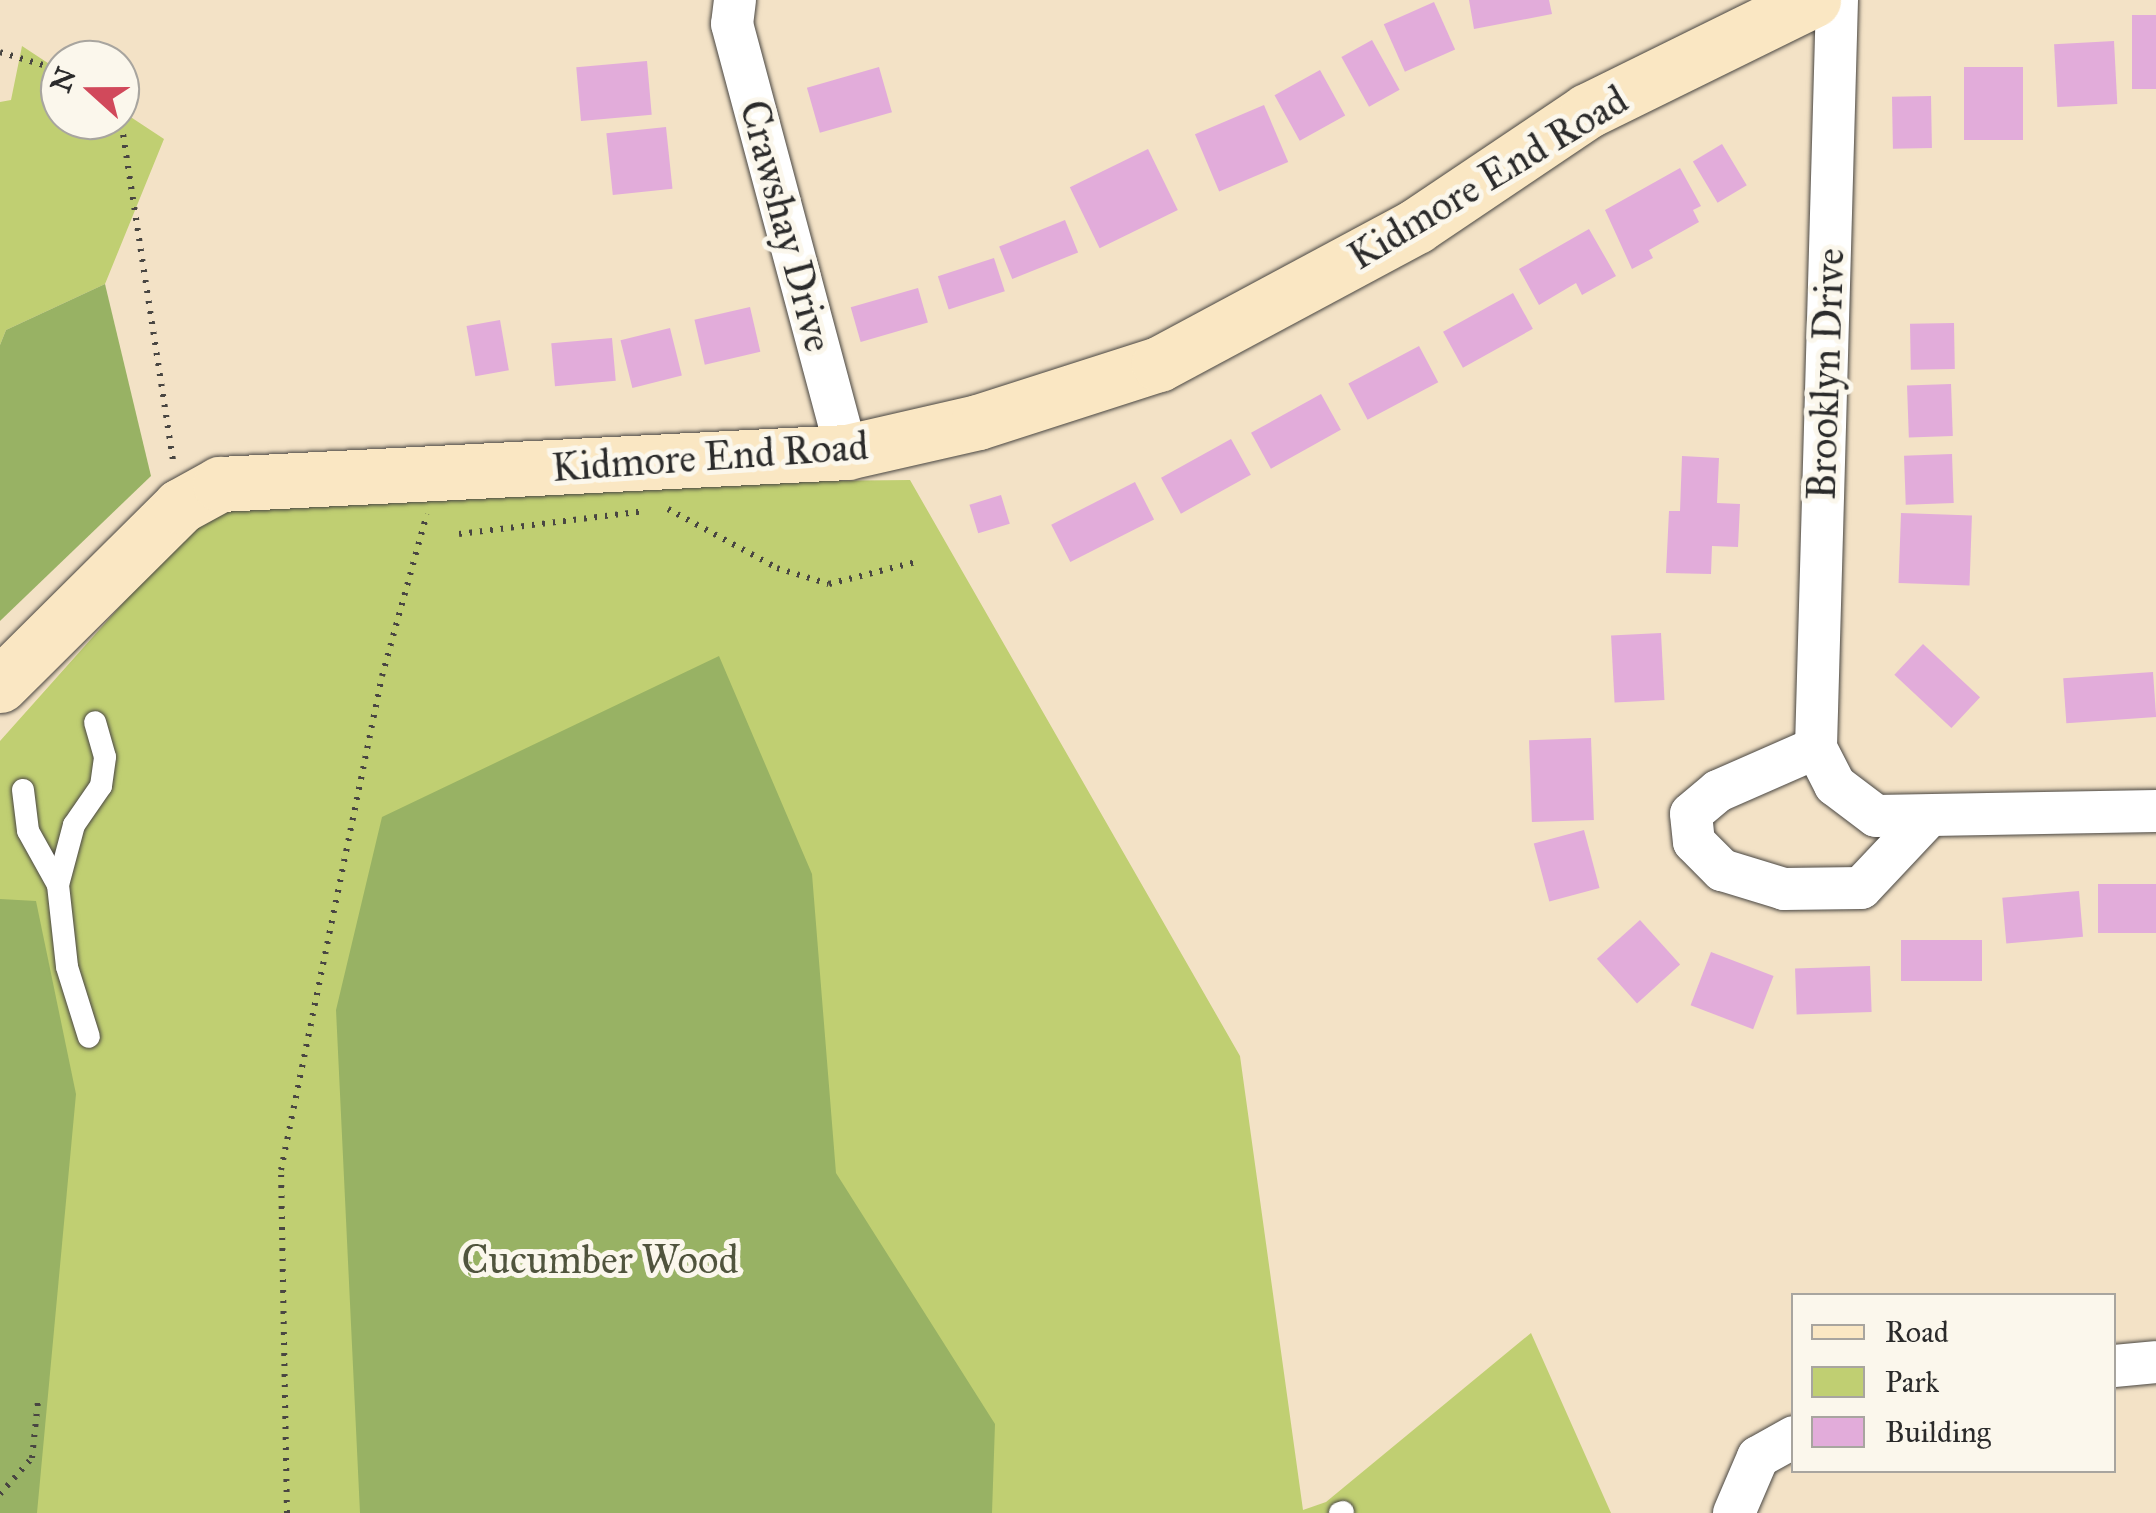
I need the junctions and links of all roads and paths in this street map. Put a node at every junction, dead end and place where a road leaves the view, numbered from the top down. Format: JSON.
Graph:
{"nodes":[{"id":1,"x":734,"y":0,"type":"edge"},
{"id":2,"x":1813,"y":0,"type":"edge"},
{"id":3,"x":1837,"y":0,"type":"edge"},
{"id":4,"x":0,"y":52,"type":"edge"},
{"id":5,"x":40,"y":64,"type":"edge"},
{"id":6,"x":124,"y":140,"type":"edge"},
{"id":7,"x":847,"y":452,"type":"junction"},
{"id":8,"x":438,"y":474,"type":"junction"},
{"id":9,"x":180,"y":506,"type":"junction"},
{"id":10,"x":458,"y":534,"type":"dead end"},
{"id":11,"x":920,"y":561,"type":"dead end"},
{"id":12,"x":0,"y":686,"type":"edge"},
{"id":13,"x":95,"y":722,"type":"dead end"},
{"id":14,"x":1816,"y":748,"type":"junction"},
{"id":15,"x":23,"y":790,"type":"dead end"},
{"id":16,"x":2156,"y":812,"type":"edge"},
{"id":17,"x":1926,"y":819,"type":"junction"},
{"id":18,"x":58,"y":885,"type":"junction"},
{"id":19,"x":89,"y":1037,"type":"dead end"},
{"id":20,"x":2156,"y":1362,"type":"edge"},
{"id":21,"x":2116,"y":1366,"type":"edge"},
{"id":22,"x":38,"y":1401,"type":"dead end"},
{"id":23,"x":1791,"y":1439,"type":"edge"},
{"id":24,"x":0,"y":1494,"type":"edge"},
{"id":25,"x":287,"y":1513,"type":"edge"},
{"id":26,"x":1734,"y":1513,"type":"edge"}],
"edges":[{"from":1,"to":7,"type":"street","name":"Crawshay Drive"},
{"from":2,"to":7,"type":"street","name":"Kidmore End Road"},
{"from":3,"to":14,"type":"street","name":"Brooklyn Drive"},
{"from":4,"to":5,"type":"path"},
{"from":6,"to":9,"type":"path"},
{"from":7,"to":8,"type":"street","name":"Kidmore End Road"},
{"from":8,"to":9,"type":"street","name":"Kidmore End Road"},
{"from":8,"to":25,"type":"path"},
{"from":9,"to":12,"type":"street","name":"Kidmore End Road"},
{"from":10,"to":11,"type":"path"},
{"from":13,"to":18,"type":"lane"},
{"from":14,"to":17,"type":"street"},
{"from":14,"to":17,"type":"street"},
{"from":15,"to":18,"type":"lane"},
{"from":16,"to":17,"type":"street"},
{"from":18,"to":19,"type":"lane"},
{"from":20,"to":21,"type":"street"},
{"from":22,"to":24,"type":"path"},
{"from":23,"to":26,"type":"street"}]}
